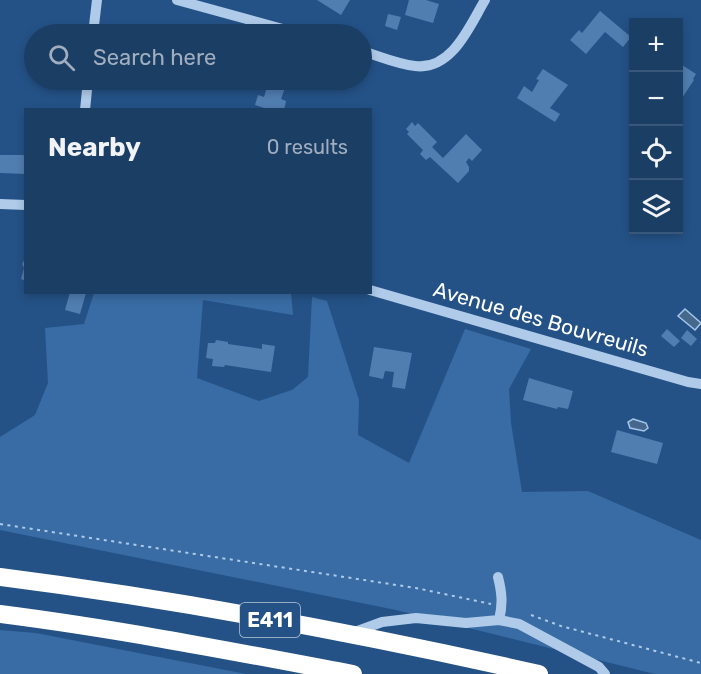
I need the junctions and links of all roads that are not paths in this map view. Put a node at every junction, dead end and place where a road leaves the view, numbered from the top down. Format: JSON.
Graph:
{"nodes":[{"id":1,"x":97,"y":0,"type":"edge"},
{"id":2,"x":177,"y":0,"type":"edge"},
{"id":3,"x":485,"y":0,"type":"edge"},
{"id":4,"x":94,"y":24,"type":"edge"},
{"id":5,"x":265,"y":24,"type":"edge"},
{"id":6,"x":372,"y":54,"type":"edge"},
{"id":7,"x":87,"y":90,"type":"edge"},
{"id":8,"x":85,"y":108,"type":"edge"},
{"id":9,"x":0,"y":204,"type":"edge"},
{"id":10,"x":24,"y":205,"type":"edge"},
{"id":11,"x":372,"y":291,"type":"edge"},
{"id":12,"x":701,"y":384,"type":"edge"},
{"id":13,"x":0,"y":577,"type":"edge"},
{"id":14,"x":498,"y":577,"type":"dead end"},
{"id":15,"x":0,"y":614,"type":"edge"},
{"id":16,"x":499,"y":620,"type":"junction"},
{"id":17,"x":349,"y":634,"type":"junction"},
{"id":18,"x":353,"y":674,"type":"edge"},
{"id":19,"x":539,"y":674,"type":"edge"},
{"id":20,"x":605,"y":674,"type":"edge"}],
"edges":[{"from":1,"to":4,"type":"street"},
{"from":2,"to":5,"type":"street"},
{"from":3,"to":6,"type":"street"},
{"from":7,"to":8,"type":"street"},
{"from":9,"to":10,"type":"street"},
{"from":11,"to":12,"type":"street","name":"Avenue des Bouvreuils"},
{"from":13,"to":17,"type":"highway","number":"E411"},
{"from":14,"to":16,"type":"street"},
{"from":15,"to":18,"type":"highway","number":"E411"},
{"from":16,"to":17,"type":"street"},
{"from":16,"to":20,"type":"street"},
{"from":17,"to":19,"type":"highway","number":"E411"}]}
